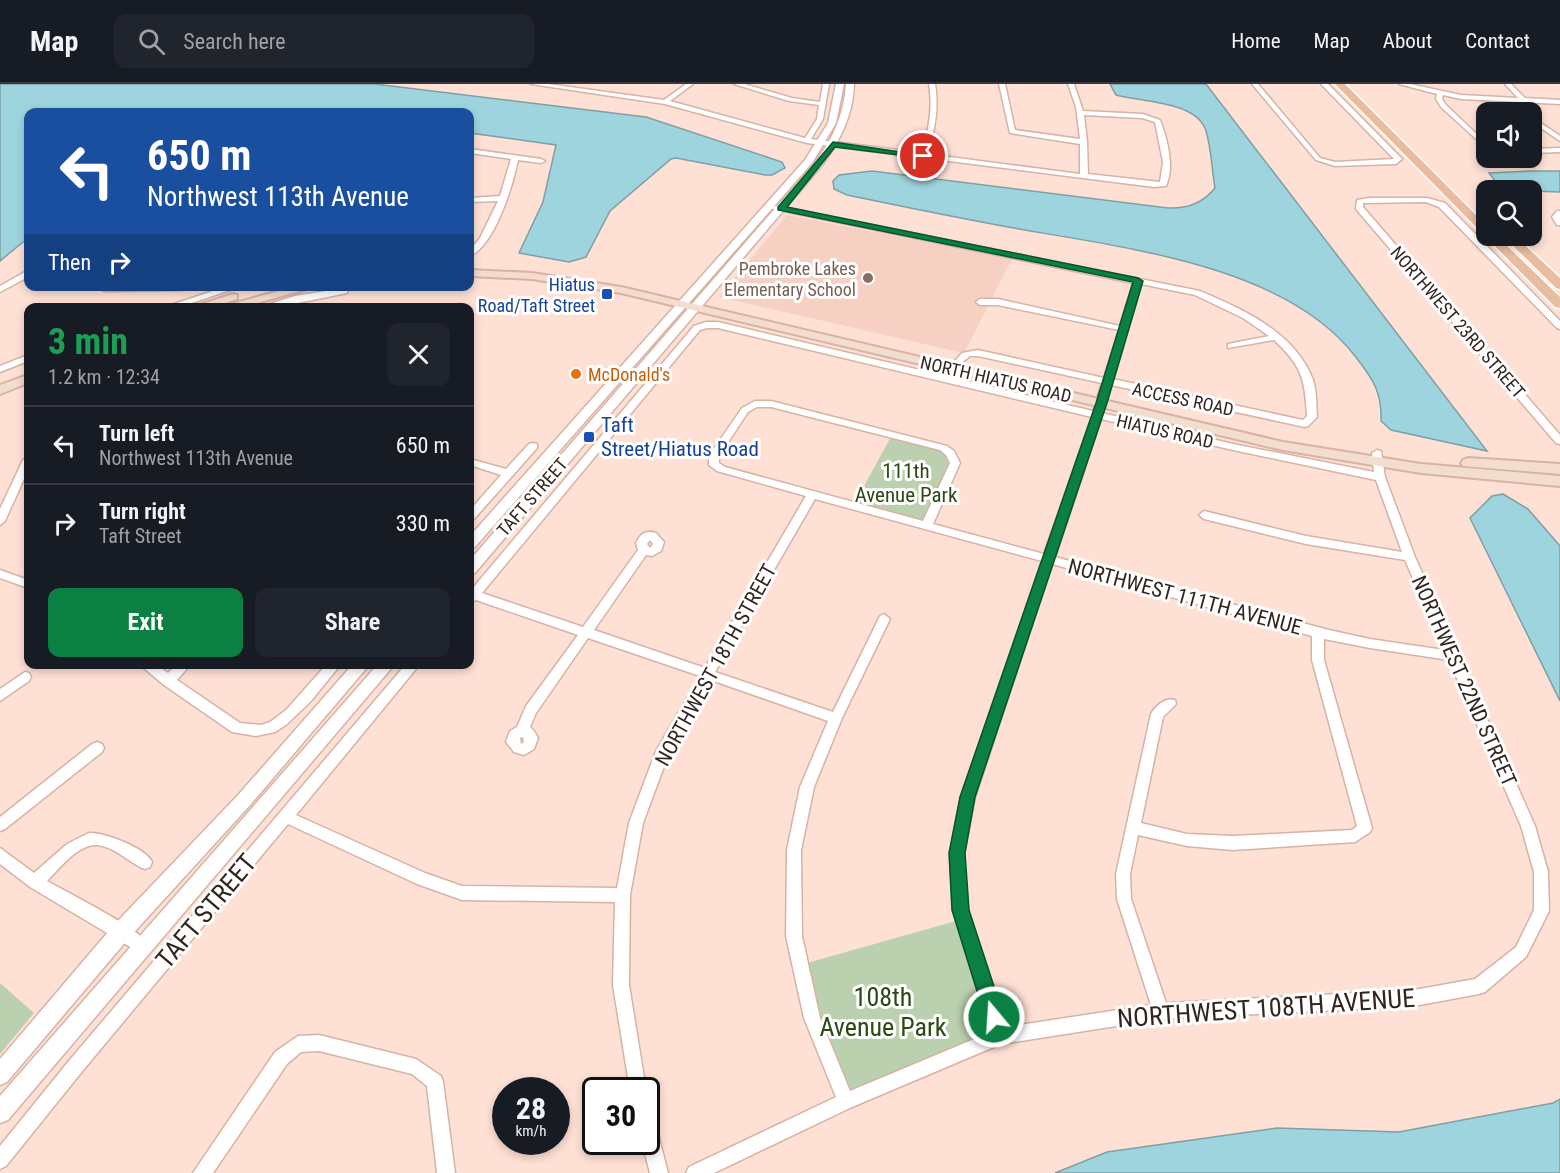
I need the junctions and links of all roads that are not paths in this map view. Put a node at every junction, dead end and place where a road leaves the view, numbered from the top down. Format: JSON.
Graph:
{"nodes":[{"id":1,"x":534,"y":84,"type":"edge"},
{"id":2,"x":690,"y":84,"type":"edge"},
{"id":3,"x":736,"y":84,"type":"edge"},
{"id":4,"x":826,"y":84,"type":"edge"},
{"id":5,"x":840,"y":84,"type":"edge"},
{"id":6,"x":932,"y":84,"type":"edge"},
{"id":7,"x":1002,"y":84,"type":"edge"},
{"id":8,"x":1071,"y":84,"type":"edge"},
{"id":9,"x":1255,"y":84,"type":"edge"},
{"id":10,"x":1324,"y":84,"type":"edge"},
{"id":11,"x":1340,"y":84,"type":"edge"},
{"id":12,"x":1354,"y":84,"type":"edge"},
{"id":13,"x":1402,"y":84,"type":"edge"},
{"id":14,"x":1508,"y":84,"type":"edge"},
{"id":15,"x":556,"y":85,"type":"edge"},
{"id":16,"x":747,"y":85,"type":"edge"},
{"id":17,"x":850,"y":85,"type":"edge"},
{"id":18,"x":1440,"y":94,"type":"junction"},
{"id":19,"x":1523,"y":100,"type":"junction"},
{"id":20,"x":665,"y":102,"type":"junction"},
{"id":21,"x":1560,"y":102,"type":"edge"},
{"id":22,"x":824,"y":104,"type":"junction"},
{"id":23,"x":1082,"y":113,"type":"junction"},
{"id":24,"x":1542,"y":126,"type":"edge"},
{"id":25,"x":1476,"y":137,"type":"edge"},
{"id":26,"x":1560,"y":139,"type":"edge"},
{"id":27,"x":807,"y":141,"type":"junction"},
{"id":28,"x":1084,"y":142,"type":"junction"},
{"id":29,"x":822,"y":143,"type":"junction"},
{"id":30,"x":833,"y":144,"type":"junction"},
{"id":31,"x":1560,"y":150,"type":"edge"},
{"id":32,"x":1542,"y":151,"type":"edge"},
{"id":33,"x":474,"y":152,"type":"edge"},
{"id":34,"x":923,"y":156,"type":"junction"},
{"id":35,"x":515,"y":157,"type":"junction"},
{"id":36,"x":1429,"y":157,"type":"dead end"},
{"id":37,"x":541,"y":161,"type":"dead end"},
{"id":38,"x":1084,"y":176,"type":"junction"},
{"id":39,"x":503,"y":198,"type":"junction"},
{"id":40,"x":474,"y":200,"type":"edge"},
{"id":41,"x":770,"y":206,"type":"junction"},
{"id":42,"x":782,"y":208,"type":"junction"},
{"id":43,"x":1476,"y":221,"type":"edge"},
{"id":44,"x":746,"y":232,"type":"junction"},
{"id":45,"x":759,"y":234,"type":"junction"},
{"id":46,"x":1501,"y":246,"type":"edge"},
{"id":47,"x":1519,"y":246,"type":"edge"},
{"id":48,"x":474,"y":249,"type":"edge"},
{"id":49,"x":474,"y":266,"type":"edge"},
{"id":50,"x":474,"y":273,"type":"edge"},
{"id":51,"x":24,"y":276,"type":"edge"},
{"id":52,"x":1138,"y":281,"type":"junction"},
{"id":53,"x":1560,"y":285,"type":"edge"},
{"id":54,"x":0,"y":289,"type":"edge"},
{"id":55,"x":182,"y":291,"type":"edge"},
{"id":56,"x":220,"y":291,"type":"edge"},
{"id":57,"x":257,"y":291,"type":"edge"},
{"id":58,"x":293,"y":291,"type":"edge"},
{"id":59,"x":344,"y":291,"type":"dead end"},
{"id":60,"x":181,"y":302,"type":"joint"},
{"id":61,"x":980,"y":302,"type":"dead end"},
{"id":62,"x":214,"y":303,"type":"edge"},
{"id":63,"x":243,"y":303,"type":"edge"},
{"id":64,"x":295,"y":303,"type":"edge"},
{"id":65,"x":692,"y":303,"type":"junction"},
{"id":66,"x":1560,"y":304,"type":"edge"},
{"id":67,"x":706,"y":325,"type":"joint"},
{"id":68,"x":787,"y":325,"type":"junction"},
{"id":69,"x":1560,"y":326,"type":"edge"},
{"id":70,"x":1124,"y":328,"type":"junction"},
{"id":71,"x":1275,"y":337,"type":"junction"},
{"id":72,"x":1231,"y":346,"type":"dead end"},
{"id":73,"x":24,"y":360,"type":"edge"},
{"id":74,"x":0,"y":369,"type":"edge"},
{"id":75,"x":24,"y":371,"type":"edge"},
{"id":76,"x":622,"y":372,"type":"junction"},
{"id":77,"x":635,"y":376,"type":"junction"},
{"id":78,"x":0,"y":380,"type":"edge"},
{"id":79,"x":24,"y":381,"type":"edge"},
{"id":80,"x":0,"y":390,"type":"edge"},
{"id":81,"x":1103,"y":399,"type":"junction"},
{"id":82,"x":573,"y":427,"type":"junction"},
{"id":83,"x":587,"y":432,"type":"junction"},
{"id":84,"x":1560,"y":441,"type":"edge"},
{"id":85,"x":533,"y":446,"type":"dead end"},
{"id":86,"x":474,"y":463,"type":"edge"},
{"id":87,"x":1379,"y":464,"type":"junction"},
{"id":88,"x":24,"y":469,"type":"edge"},
{"id":89,"x":1560,"y":469,"type":"edge"},
{"id":90,"x":508,"y":473,"type":"junction"},
{"id":91,"x":1560,"y":481,"type":"edge"},
{"id":92,"x":812,"y":494,"type":"junction"},
{"id":93,"x":474,"y":511,"type":"edge"},
{"id":94,"x":1204,"y":515,"type":"dead end"},
{"id":95,"x":0,"y":521,"type":"edge"},
{"id":96,"x":926,"y":526,"type":"junction"},
{"id":97,"x":474,"y":539,"type":"edge"},
{"id":98,"x":644,"y":550,"type":"dead end"},
{"id":99,"x":1409,"y":557,"type":"junction"},
{"id":100,"x":1049,"y":559,"type":"junction"},
{"id":101,"x":474,"y":564,"type":"edge"},
{"id":102,"x":0,"y":574,"type":"edge"},
{"id":103,"x":24,"y":583,"type":"edge"},
{"id":104,"x":474,"y":591,"type":"edge"},
{"id":105,"x":474,"y":596,"type":"edge"},
{"id":106,"x":884,"y":620,"type":"dead end"},
{"id":107,"x":587,"y":632,"type":"junction"},
{"id":108,"x":1318,"y":633,"type":"junction"},
{"id":109,"x":1452,"y":656,"type":"junction"},
{"id":110,"x":152,"y":669,"type":"edge"},
{"id":111,"x":180,"y":669,"type":"edge"},
{"id":112,"x":330,"y":669,"type":"edge"},
{"id":113,"x":359,"y":669,"type":"edge"},
{"id":114,"x":384,"y":669,"type":"edge"},
{"id":115,"x":410,"y":669,"type":"edge"},
{"id":116,"x":708,"y":674,"type":"junction"},
{"id":117,"x":25,"y":677,"type":"dead end"},
{"id":118,"x":168,"y":681,"type":"junction"},
{"id":119,"x":0,"y":696,"type":"edge"},
{"id":120,"x":1170,"y":704,"type":"dead end"},
{"id":121,"x":836,"y":718,"type":"junction"},
{"id":122,"x":521,"y":732,"type":"dead end"},
{"id":123,"x":97,"y":748,"type":"dead end"},
{"id":124,"x":286,"y":817,"type":"junction"},
{"id":125,"x":0,"y":825,"type":"edge"},
{"id":126,"x":1132,"y":827,"type":"junction"},
{"id":127,"x":0,"y":855,"type":"edge"},
{"id":128,"x":145,"y":862,"type":"dead end"},
{"id":129,"x":35,"y":882,"type":"junction"},
{"id":130,"x":623,"y":895,"type":"junction"},
{"id":131,"x":1542,"y":911,"type":"joint"},
{"id":132,"x":121,"y":932,"type":"junction"},
{"id":133,"x":142,"y":946,"type":"junction"},
{"id":134,"x":1161,"y":1011,"type":"junction"},
{"id":135,"x":1001,"y":1036,"type":"junction"},
{"id":136,"x":0,"y":1074,"type":"edge"},
{"id":137,"x":636,"y":1077,"type":"edge"},
{"id":138,"x":846,"y":1101,"type":"junction"},
{"id":139,"x":0,"y":1112,"type":"edge"},
{"id":140,"x":654,"y":1155,"type":"edge"},
{"id":141,"x":0,"y":1160,"type":"edge"},
{"id":142,"x":202,"y":1173,"type":"edge"},
{"id":143,"x":446,"y":1173,"type":"edge"},
{"id":144,"x":659,"y":1173,"type":"edge"},
{"id":145,"x":695,"y":1173,"type":"edge"}],
"edges":[{"from":1,"to":15,"type":"street"},
{"from":2,"to":20,"type":"street"},
{"from":3,"to":16,"type":"street"},
{"from":4,"to":22,"type":"street"},
{"from":5,"to":17,"type":"street"},
{"from":5,"to":29,"type":"street","name":"TAFT STREET"},
{"from":6,"to":34,"type":"street"},
{"from":7,"to":28,"type":"street"},
{"from":8,"to":23,"type":"street"},
{"from":9,"to":10,"type":"street"},
{"from":11,"to":43,"type":"main road"},
{"from":12,"to":36,"type":"main road"},
{"from":13,"to":18,"type":"street"},
{"from":14,"to":19,"type":"street"},
{"from":15,"to":20,"type":"street"},
{"from":16,"to":22,"type":"street"},
{"from":17,"to":30,"type":"street","name":"TAFT STREET"},
{"from":18,"to":19,"type":"street"},
{"from":18,"to":25,"type":"street"},
{"from":19,"to":21,"type":"street"},
{"from":20,"to":27,"type":"street"},
{"from":22,"to":27,"type":"street"},
{"from":23,"to":28,"type":"street"},
{"from":23,"to":38,"type":"street"},
{"from":24,"to":26,"type":"street"},
{"from":27,"to":29,"type":"street"},
{"from":28,"to":38,"type":"street"},
{"from":29,"to":30,"type":"street"},
{"from":29,"to":41,"type":"street","name":"TAFT STREET"},
{"from":30,"to":34,"type":"street"},
{"from":30,"to":42,"type":"street","name":"TAFT STREET"},
{"from":31,"to":32,"type":"street"},
{"from":33,"to":35,"type":"street"},
{"from":34,"to":38,"type":"street"},
{"from":35,"to":37,"type":"street"},
{"from":35,"to":39,"type":"street"},
{"from":39,"to":40,"type":"street"},
{"from":39,"to":48,"type":"street"},
{"from":41,"to":42,"type":"street"},
{"from":41,"to":44,"type":"street","name":"TAFT STREET"},
{"from":42,"to":45,"type":"street","name":"TAFT STREET"},
{"from":42,"to":52,"type":"street"},
{"from":44,"to":45,"type":"street"},
{"from":44,"to":65,"type":"street","name":"TAFT STREET"},
{"from":45,"to":65,"type":"street","name":"TAFT STREET"},
{"from":46,"to":66,"type":"main road"},
{"from":47,"to":53,"type":"main road"},
{"from":49,"to":65,"type":"main road","name":"NORTH HIATUS ROAD"},
{"from":50,"to":65,"type":"main road","name":"NORTH HIATUS ROAD"},
{"from":51,"to":54,"type":"street"},
{"from":52,"to":70,"type":"street"},
{"from":52,"to":71,"type":"street"},
{"from":55,"to":60,"type":"street"},
{"from":56,"to":60,"type":"street"},
{"from":57,"to":62,"type":"main road"},
{"from":58,"to":63,"type":"main road"},
{"from":59,"to":64,"type":"street"},
{"from":61,"to":70,"type":"street"},
{"from":65,"to":68,"type":"main road","name":"NORTH HIATUS ROAD"},
{"from":65,"to":76,"type":"street","name":"TAFT STREET"},
{"from":65,"to":77,"type":"street","name":"TAFT STREET"},
{"from":67,"to":81,"type":"street","name":"HIATUS ROAD"},
{"from":67,"to":104,"type":"street","name":"TAFT STREET"},
{"from":68,"to":81,"type":"main road","name":"NORTH HIATUS ROAD"},
{"from":68,"to":81,"type":"main road","name":"NORTH HIATUS ROAD"},
{"from":69,"to":84,"type":"street","name":"NORTHWEST 23RD STREET"},
{"from":70,"to":81,"type":"street"},
{"from":71,"to":72,"type":"street"},
{"from":71,"to":81,"type":"street","name":"ACCESS ROAD"},
{"from":73,"to":74,"type":"street"},
{"from":75,"to":78,"type":"main road"},
{"from":76,"to":77,"type":"street"},
{"from":76,"to":82,"type":"street","name":"TAFT STREET"},
{"from":77,"to":83,"type":"street","name":"TAFT STREET"},
{"from":79,"to":80,"type":"main road"},
{"from":81,"to":87,"type":"main road","name":"NORTH HIATUS ROAD"},
{"from":81,"to":100,"type":"street"},
{"from":82,"to":83,"type":"street"},
{"from":82,"to":97,"type":"street","name":"TAFT STREET"},
{"from":83,"to":101,"type":"street","name":"TAFT STREET"},
{"from":85,"to":90,"type":"street"},
{"from":86,"to":90,"type":"street"},
{"from":87,"to":89,"type":"main road","name":"NORTH HIATUS ROAD"},
{"from":87,"to":91,"type":"main road","name":"NORTH HIATUS ROAD"},
{"from":87,"to":99,"type":"street","name":"NORTHWEST 22ND STREET"},
{"from":88,"to":95,"type":"street"},
{"from":90,"to":93,"type":"street"},
{"from":92,"to":96,"type":"street","name":"NORTHWEST 111TH AVENUE"},
{"from":92,"to":96,"type":"street","name":"NORTHWEST 111TH AVENUE"},
{"from":92,"to":116,"type":"street","name":"NORTHWEST 18TH STREET"},
{"from":94,"to":99,"type":"street"},
{"from":96,"to":100,"type":"street","name":"NORTHWEST 111TH AVENUE"},
{"from":98,"to":107,"type":"street"},
{"from":99,"to":109,"type":"street","name":"NORTHWEST 22ND STREET"},
{"from":100,"to":108,"type":"street","name":"NORTHWEST 111TH AVENUE"},
{"from":100,"to":135,"type":"street"},
{"from":102,"to":103,"type":"street"},
{"from":105,"to":107,"type":"street"},
{"from":106,"to":121,"type":"street"},
{"from":107,"to":116,"type":"street"},
{"from":107,"to":122,"type":"street"},
{"from":108,"to":109,"type":"street","name":"NORTHWEST 111TH AVENUE"},
{"from":108,"to":126,"type":"street"},
{"from":109,"to":131,"type":"street","name":"NORTHWEST 22ND STREET"},
{"from":110,"to":118,"type":"street"},
{"from":111,"to":118,"type":"street"},
{"from":112,"to":118,"type":"street"},
{"from":113,"to":132,"type":"street","name":"TAFT STREET"},
{"from":114,"to":133,"type":"street","name":"TAFT STREET"},
{"from":115,"to":124,"type":"street","name":"TAFT STREET"},
{"from":116,"to":121,"type":"street"},
{"from":116,"to":130,"type":"street","name":"NORTHWEST 18TH STREET"},
{"from":117,"to":119,"type":"street"},
{"from":120,"to":126,"type":"street"},
{"from":121,"to":138,"type":"street"},
{"from":123,"to":125,"type":"street"},
{"from":124,"to":130,"type":"street"},
{"from":124,"to":141,"type":"street","name":"TAFT STREET"},
{"from":126,"to":134,"type":"street"},
{"from":127,"to":129,"type":"street"},
{"from":128,"to":129,"type":"street"},
{"from":129,"to":132,"type":"street"},
{"from":130,"to":137,"type":"street","name":"NORTHWEST 18TH STREET"},
{"from":131,"to":134,"type":"street","name":"NORTHWEST 108TH AVENUE"},
{"from":132,"to":133,"type":"street"},
{"from":132,"to":136,"type":"street","name":"TAFT STREET"},
{"from":133,"to":139,"type":"street","name":"TAFT STREET"},
{"from":134,"to":135,"type":"street","name":"NORTHWEST 108TH AVENUE"},
{"from":135,"to":138,"type":"street","name":"NORTHWEST 108TH AVENUE"},
{"from":138,"to":145,"type":"street","name":"NORTHWEST 108TH AVENUE"},
{"from":140,"to":144,"type":"street"},
{"from":142,"to":143,"type":"street"}]}
